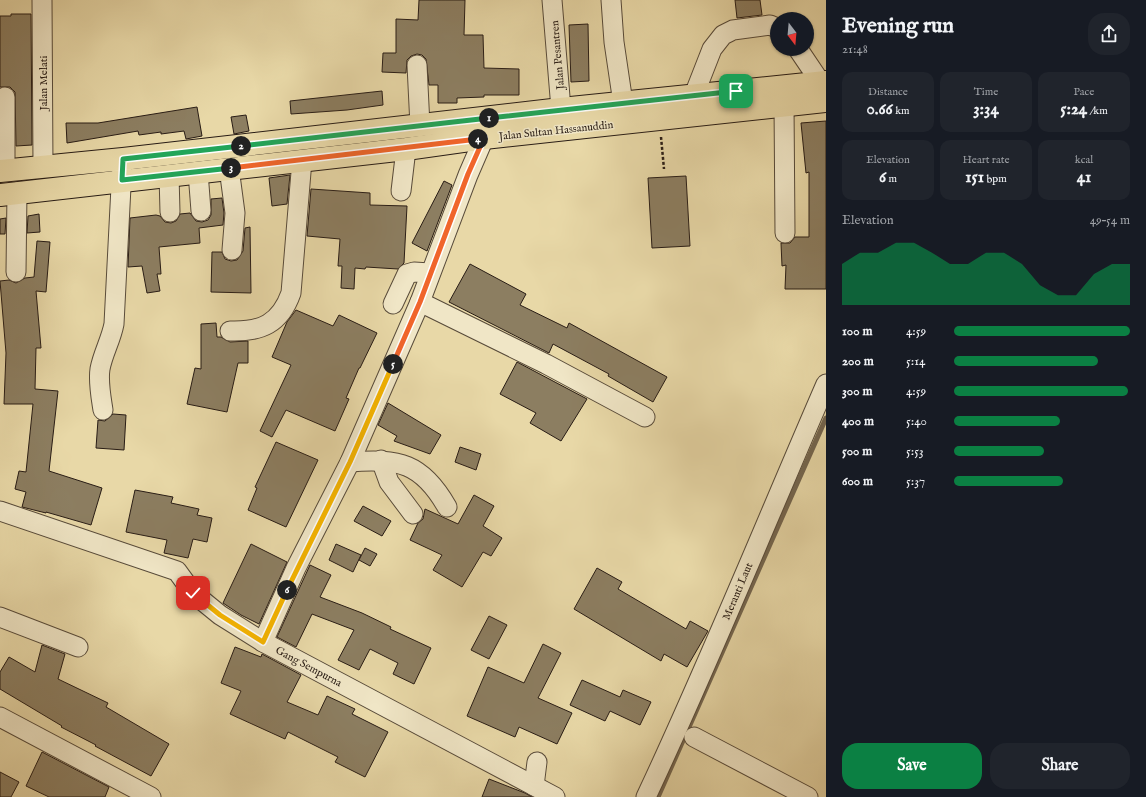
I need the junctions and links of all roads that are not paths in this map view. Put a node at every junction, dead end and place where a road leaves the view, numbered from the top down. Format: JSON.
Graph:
{"nodes":[{"id":1,"x":42,"y":0,"type":"edge"},
{"id":2,"x":552,"y":0,"type":"edge"},
{"id":3,"x":611,"y":0,"type":"edge"},
{"id":4,"x":770,"y":25,"type":"edge"},
{"id":5,"x":803,"y":56,"type":"edge"},
{"id":6,"x":417,"y":65,"type":"dead end"},
{"id":7,"x":824,"y":89,"type":"edge"},
{"id":8,"x":694,"y":95,"type":"junction"},
{"id":9,"x":5,"y":97,"type":"dead end"},
{"id":10,"x":623,"y":103,"type":"junction"},
{"id":11,"x":784,"y":104,"type":"junction"},
{"id":12,"x":561,"y":109,"type":"junction"},
{"id":13,"x":420,"y":126,"type":"junction"},
{"id":14,"x":484,"y":138,"type":"junction"},
{"id":15,"x":406,"y":149,"type":"junction"},
{"id":16,"x":302,"y":160,"type":"junction"},
{"id":17,"x":43,"y":166,"type":"junction"},
{"id":18,"x":229,"y":168,"type":"junction"},
{"id":19,"x":2,"y":170,"type":"edge"},
{"id":20,"x":122,"y":170,"type":"junction"},
{"id":21,"x":198,"y":172,"type":"junction"},
{"id":22,"x":169,"y":175,"type":"junction"},
{"id":23,"x":401,"y":191,"type":"dead end"},
{"id":24,"x":9,"y":194,"type":"edge"},
{"id":25,"x":170,"y":212,"type":"dead end"},
{"id":26,"x":201,"y":212,"type":"dead end"},
{"id":27,"x":785,"y":233,"type":"dead end"},
{"id":28,"x":232,"y":250,"type":"dead end"},
{"id":29,"x":16,"y":272,"type":"dead end"},
{"id":30,"x":430,"y":273,"type":"junction"},
{"id":31,"x":420,"y":302,"type":"junction"},
{"id":32,"x":393,"y":304,"type":"dead end"},
{"id":33,"x":230,"y":331,"type":"dead end"},
{"id":34,"x":826,"y":384,"type":"edge"},
{"id":35,"x":103,"y":410,"type":"dead end"},
{"id":36,"x":645,"y":417,"type":"dead end"},
{"id":37,"x":381,"y":460,"type":"junction"},
{"id":38,"x":350,"y":462,"type":"junction"},
{"id":39,"x":447,"y":507,"type":"dead end"},
{"id":40,"x":0,"y":511,"type":"edge"},
{"id":41,"x":413,"y":514,"type":"dead end"},
{"id":42,"x":0,"y":617,"type":"edge"},
{"id":43,"x":263,"y":642,"type":"junction"},
{"id":44,"x":78,"y":646,"type":"dead end"},
{"id":45,"x":0,"y":717,"type":"edge"},
{"id":46,"x":694,"y":736,"type":"dead end"},
{"id":47,"x":538,"y":762,"type":"dead end"},
{"id":48,"x":534,"y":786,"type":"junction"},
{"id":49,"x":150,"y":797,"type":"edge"},
{"id":50,"x":555,"y":797,"type":"edge"},
{"id":51,"x":646,"y":797,"type":"edge"},
{"id":52,"x":808,"y":797,"type":"edge"}],
"edges":[{"from":1,"to":17,"type":"street","name":"Jalan Melati"},
{"from":2,"to":12,"type":"street","name":"Jalan Pesantren"},
{"from":3,"to":10,"type":"street"},
{"from":4,"to":8,"type":"street"},
{"from":5,"to":7,"type":"street"},
{"from":6,"to":13,"type":"street"},
{"from":7,"to":8,"type":"main road","name":"Jalan Sultan Hassanuddin"},
{"from":7,"to":11,"type":"main road","name":"Jalan Sultan Hassanuddin"},
{"from":8,"to":10,"type":"main road","name":"Jalan Sultan Hassanuddin"},
{"from":9,"to":19,"type":"street"},
{"from":10,"to":12,"type":"main road","name":"Jalan Sultan Hassanuddin"},
{"from":11,"to":14,"type":"main road","name":"Jalan Sultan Hassanuddin"},
{"from":11,"to":27,"type":"street"},
{"from":12,"to":13,"type":"main road","name":"Jalan Sultan Hassanuddin"},
{"from":13,"to":20,"type":"main road","name":"Jalan Sultan Hassanuddin"},
{"from":14,"to":15,"type":"main road","name":"Jalan Sultan Hassanuddin"},
{"from":14,"to":30,"type":"street"},
{"from":15,"to":16,"type":"main road","name":"Jalan Sultan Hassanuddin"},
{"from":15,"to":23,"type":"street"},
{"from":16,"to":18,"type":"main road","name":"Jalan Sultan Hassanuddin"},
{"from":16,"to":33,"type":"street"},
{"from":17,"to":19,"type":"main road","name":"Jalan Sultan Hassanuddin"},
{"from":17,"to":20,"type":"main road","name":"Jalan Sultan Hassanuddin"},
{"from":18,"to":21,"type":"main road","name":"Jalan Sultan Hassanuddin"},
{"from":18,"to":28,"type":"street"},
{"from":20,"to":22,"type":"main road","name":"Jalan Sultan Hassanuddin"},
{"from":20,"to":24,"type":"main road","name":"Jalan Sultan Hassanuddin"},
{"from":20,"to":35,"type":"street"},
{"from":21,"to":22,"type":"main road","name":"Jalan Sultan Hassanuddin"},
{"from":21,"to":26,"type":"street"},
{"from":22,"to":25,"type":"street"},
{"from":24,"to":29,"type":"street"},
{"from":30,"to":31,"type":"street"},
{"from":30,"to":32,"type":"street"},
{"from":31,"to":36,"type":"street"},
{"from":31,"to":38,"type":"street"},
{"from":34,"to":51,"type":"street","name":"Meranti Laut"},
{"from":37,"to":38,"type":"street"},
{"from":37,"to":39,"type":"street"},
{"from":37,"to":41,"type":"street"},
{"from":38,"to":43,"type":"street"},
{"from":40,"to":43,"type":"street","name":"Gang Sempurna"},
{"from":42,"to":44,"type":"street"},
{"from":43,"to":48,"type":"street","name":"Gang Sempurna"},
{"from":45,"to":49,"type":"street"},
{"from":46,"to":52,"type":"street"},
{"from":47,"to":48,"type":"street"},
{"from":48,"to":50,"type":"street","name":"Gang Sempurna"}]}
